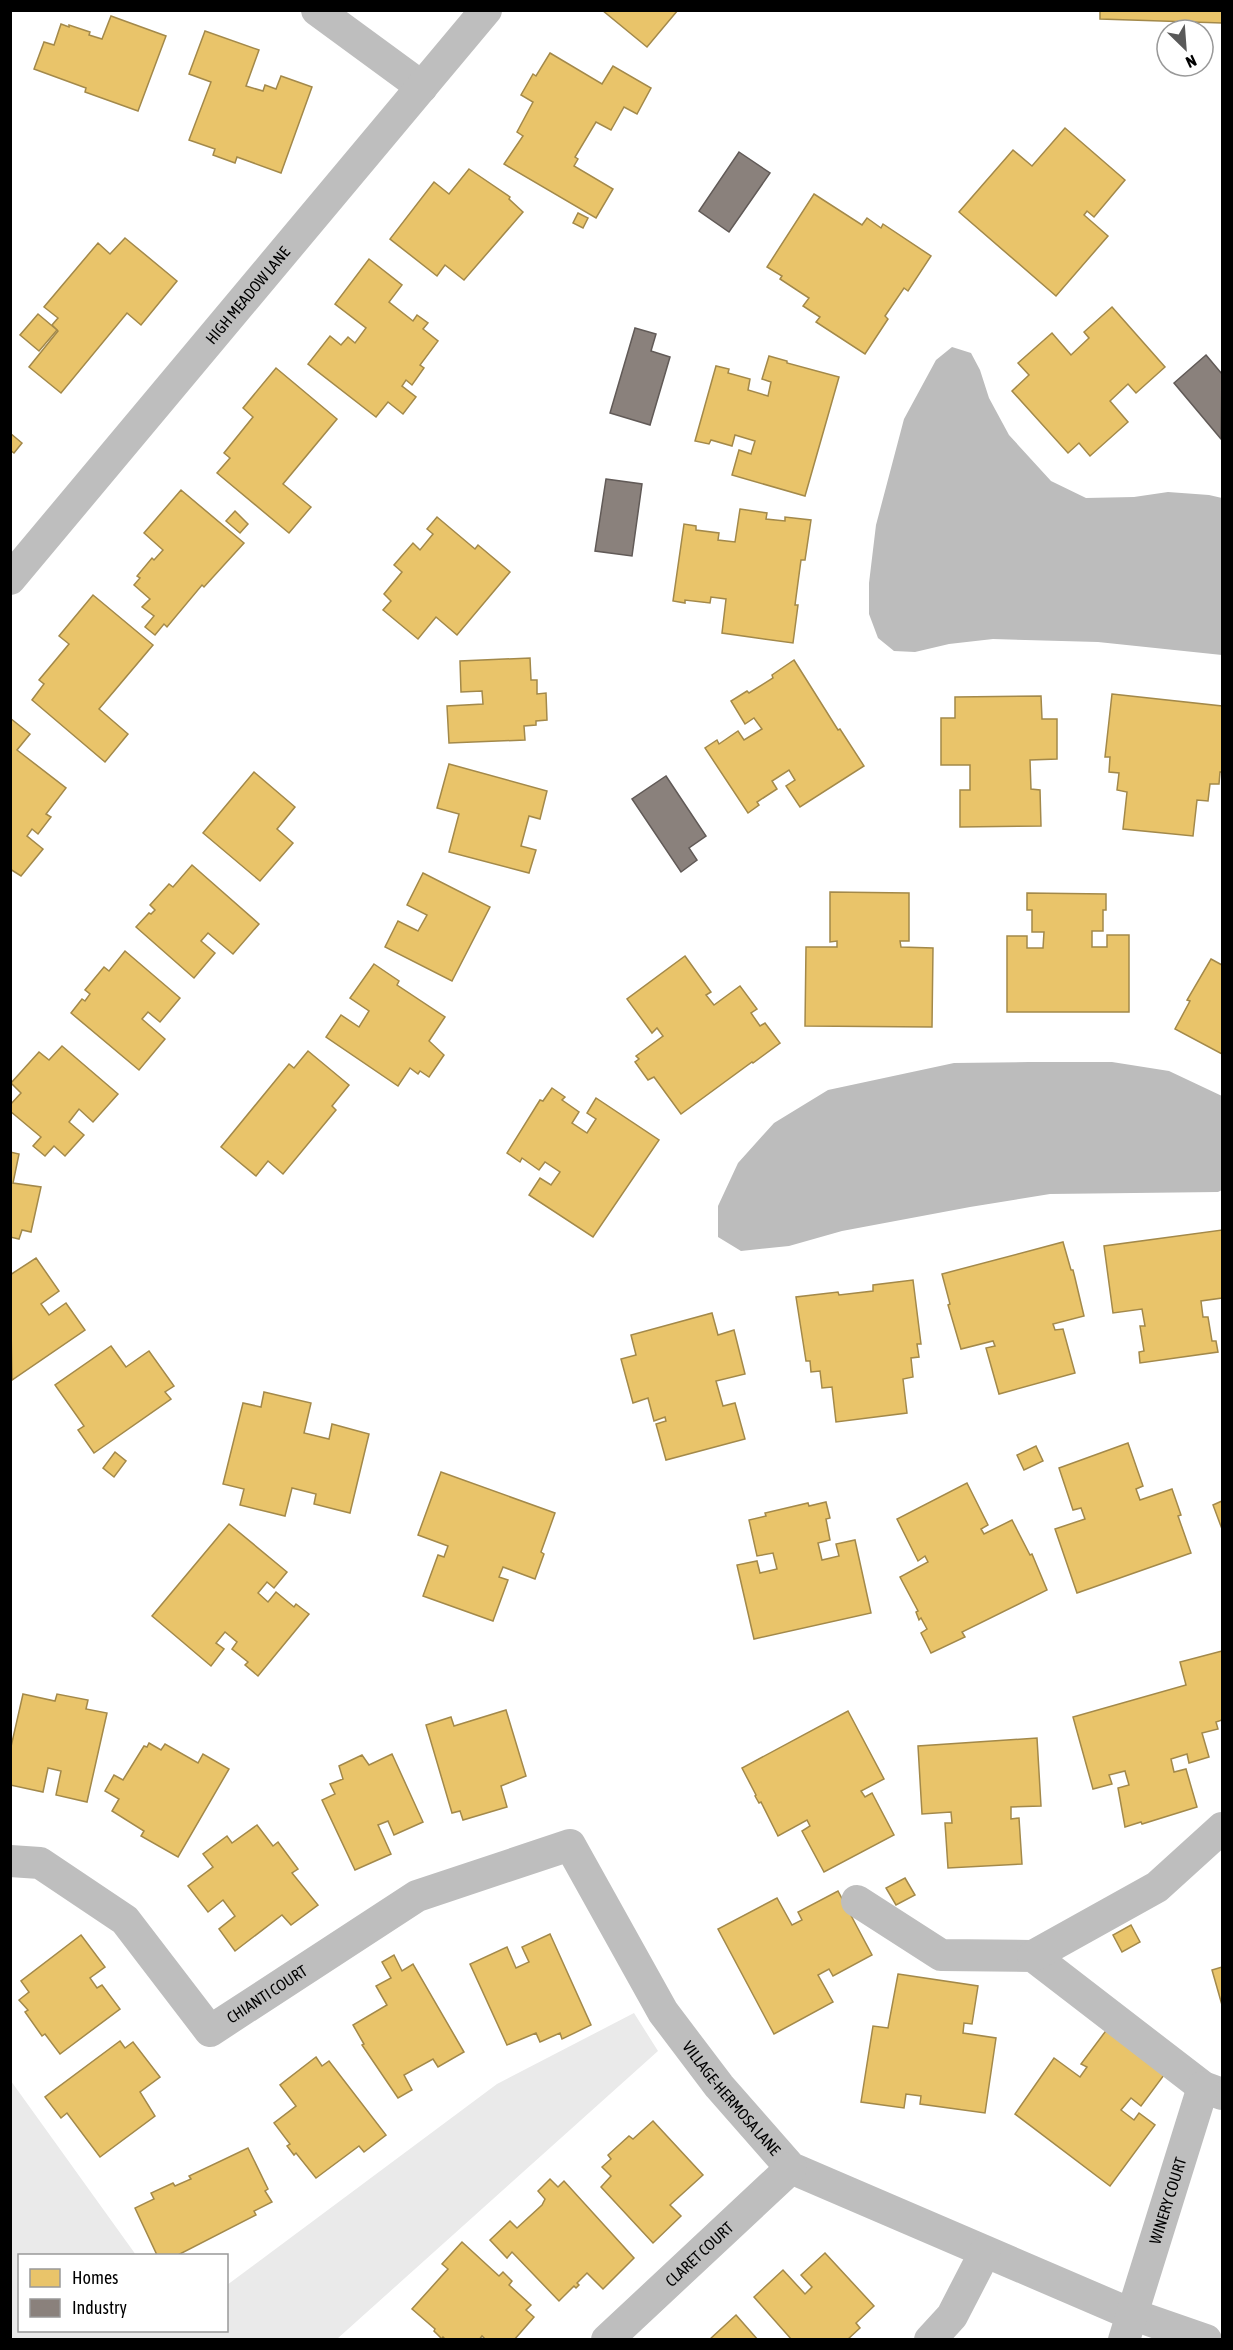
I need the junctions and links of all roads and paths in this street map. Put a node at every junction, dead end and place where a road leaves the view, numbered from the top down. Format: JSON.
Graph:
{"nodes":[{"id":1,"x":318,"y":10,"type":"edge"},
{"id":2,"x":486,"y":10,"type":"edge"},
{"id":3,"x":422,"y":87,"type":"junction"},
{"id":4,"x":10,"y":579,"type":"edge"},
{"id":5,"x":1222,"y":1828,"type":"edge"},
{"id":6,"x":570,"y":1845,"type":"joint"},
{"id":7,"x":10,"y":1861,"type":"edge"},
{"id":8,"x":857,"y":1901,"type":"dead end"},
{"id":9,"x":1033,"y":1956,"type":"junction"},
{"id":10,"x":1213,"y":2090,"type":"edge"},
{"id":11,"x":791,"y":2168,"type":"junction"},
{"id":12,"x":985,"y":2252,"type":"junction"},
{"id":13,"x":1127,"y":2327,"type":"edge"},
{"id":14,"x":607,"y":2340,"type":"edge"},
{"id":15,"x":930,"y":2340,"type":"edge"},
{"id":16,"x":1206,"y":2340,"type":"edge"}],
"edges":[{"from":1,"to":3,"type":"street"},
{"from":2,"to":3,"type":"street","name":"HIGH MEADOW LANE"},
{"from":3,"to":4,"type":"street","name":"HIGH MEADOW LANE"},
{"from":5,"to":9,"type":"street"},
{"from":6,"to":7,"type":"street","name":"CHIANTI COURT"},
{"from":6,"to":11,"type":"street","name":"VILLAGE-HERMOSA LANE"},
{"from":8,"to":9,"type":"street"},
{"from":9,"to":10,"type":"street","name":"WINERY COURT"},
{"from":10,"to":13,"type":"street","name":"WINERY COURT"},
{"from":11,"to":12,"type":"street","name":"VILLAGE-HERMOSA LANE"},
{"from":11,"to":14,"type":"street","name":"CLARET COURT"},
{"from":12,"to":13,"type":"street","name":"VILLAGE-HERMOSA LANE"},
{"from":12,"to":15,"type":"street"},
{"from":13,"to":16,"type":"street","name":"VILLAGE-HERMOSA LANE"}]}
